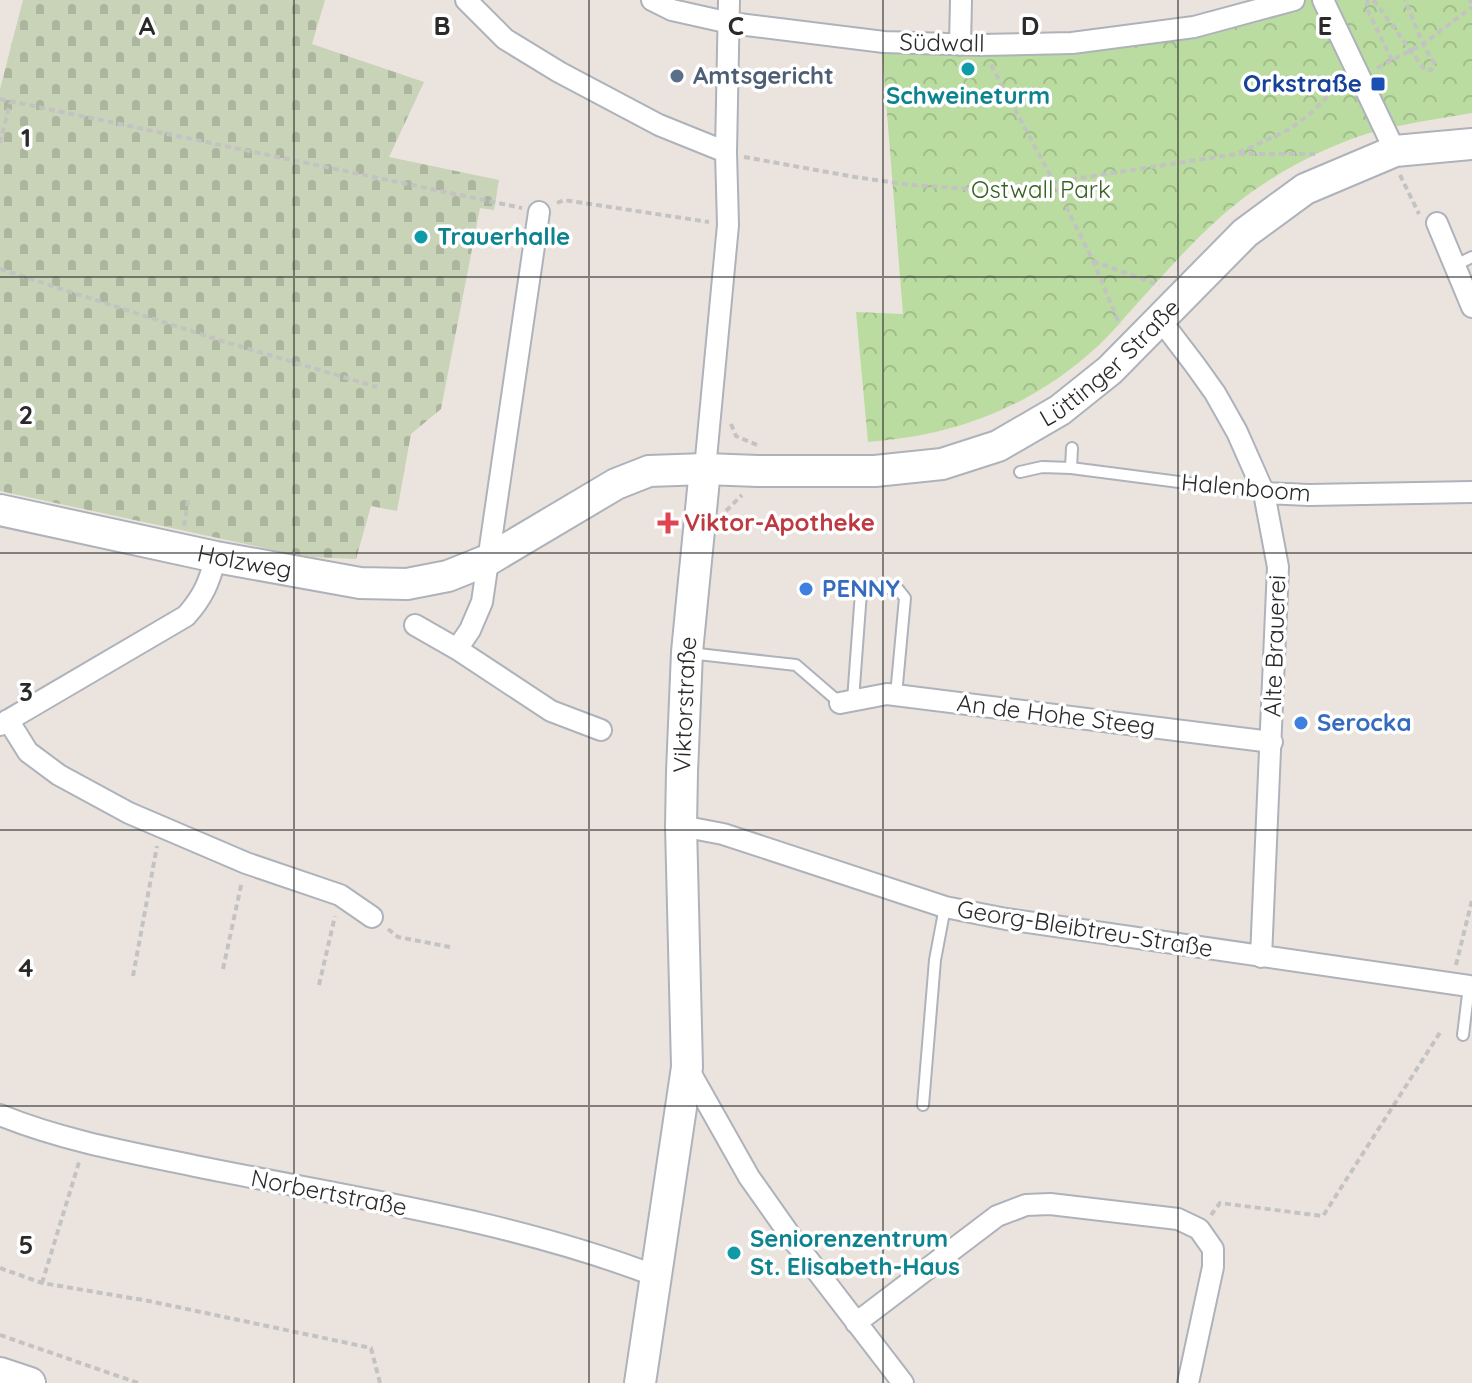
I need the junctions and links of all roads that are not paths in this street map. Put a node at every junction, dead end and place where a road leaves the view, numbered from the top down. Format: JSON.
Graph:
{"nodes":[{"id":1,"x":466,"y":0,"type":"edge"},
{"id":2,"x":652,"y":0,"type":"edge"},
{"id":3,"x":729,"y":0,"type":"edge"},
{"id":4,"x":961,"y":0,"type":"edge"},
{"id":5,"x":1294,"y":0,"type":"edge"},
{"id":6,"x":1323,"y":0,"type":"edge"},
{"id":7,"x":730,"y":23,"type":"junction"},
{"id":8,"x":970,"y":45,"type":"junction"},
{"id":9,"x":1472,"y":144,"type":"edge"},
{"id":10,"x":1395,"y":151,"type":"junction"},
{"id":11,"x":726,"y":152,"type":"junction"},
{"id":12,"x":539,"y":212,"type":"road end"},
{"id":13,"x":1437,"y":223,"type":"road end"},
{"id":14,"x":1463,"y":261,"type":"edge"},
{"id":15,"x":1472,"y":307,"type":"edge"},
{"id":16,"x":1158,"y":320,"type":"junction"},
{"id":17,"x":1072,"y":448,"type":"dead end"},
{"id":18,"x":1071,"y":468,"type":"junction"},
{"id":19,"x":705,"y":469,"type":"junction"},
{"id":20,"x":1020,"y":472,"type":"dead end"},
{"id":21,"x":1472,"y":492,"type":"edge"},
{"id":22,"x":1264,"y":493,"type":"junction"},
{"id":23,"x":0,"y":510,"type":"edge"},
{"id":24,"x":216,"y":557,"type":"junction"},
{"id":25,"x":488,"y":560,"type":"junction"},
{"id":26,"x":415,"y":625,"type":"dead end"},
{"id":27,"x":457,"y":649,"type":"junction"},
{"id":28,"x":687,"y":652,"type":"junction"},
{"id":29,"x":896,"y":695,"type":"junction"},
{"id":30,"x":847,"y":702,"type":"junction"},
{"id":31,"x":4,"y":723,"type":"edge"},
{"id":32,"x":601,"y":730,"type":"dead end"},
{"id":33,"x":1272,"y":742,"type":"junction"},
{"id":34,"x":681,"y":826,"type":"junction"},
{"id":35,"x":945,"y":907,"type":"junction"},
{"id":36,"x":372,"y":917,"type":"road end"},
{"id":37,"x":1261,"y":957,"type":"junction"},
{"id":38,"x":1460,"y":984,"type":"joint"},
{"id":39,"x":1463,"y":1035,"type":"dead end"},
{"id":40,"x":687,"y":1067,"type":"junction"},
{"id":41,"x":923,"y":1105,"type":"dead end"},
{"id":42,"x":0,"y":1115,"type":"edge"},
{"id":43,"x":656,"y":1276,"type":"junction"},
{"id":44,"x":856,"y":1323,"type":"junction"},
{"id":45,"x":0,"y":1373,"type":"edge"},
{"id":46,"x":30,"y":1383,"type":"edge"},
{"id":47,"x":640,"y":1383,"type":"edge"},
{"id":48,"x":903,"y":1383,"type":"edge"},
{"id":49,"x":1188,"y":1383,"type":"edge"}],
"edges":[{"from":1,"to":11,"type":"street"},
{"from":2,"to":7,"type":"street","name":"Südwall"},
{"from":3,"to":7,"type":"street","name":"Viktorstraße"},
{"from":4,"to":8,"type":"street"},
{"from":5,"to":8,"type":"street","name":"Südwall"},
{"from":6,"to":10,"type":"street"},
{"from":7,"to":8,"type":"street","name":"Südwall"},
{"from":7,"to":11,"type":"street","name":"Viktorstraße"},
{"from":9,"to":10,"type":"street","name":"Lüttinger Straße"},
{"from":10,"to":16,"type":"street","name":"Lüttinger Straße"},
{"from":11,"to":19,"type":"street","name":"Viktorstraße"},
{"from":12,"to":25,"type":"street"},
{"from":13,"to":14,"type":"street"},
{"from":14,"to":15,"type":"street"},
{"from":16,"to":19,"type":"street","name":"Lüttinger Straße"},
{"from":16,"to":22,"type":"street","name":"Alte Brauerei"},
{"from":17,"to":18,"type":"lane"},
{"from":18,"to":20,"type":"lane","name":"Halenboom"},
{"from":18,"to":22,"type":"lane","name":"Halenboom"},
{"from":19,"to":25,"type":"street","name":"Holzweg"},
{"from":19,"to":28,"type":"street","name":"Viktorstraße"},
{"from":21,"to":22,"type":"street","name":"Halenboom"},
{"from":22,"to":33,"type":"street","name":"Alte Brauerei"},
{"from":23,"to":24,"type":"street","name":"Holzweg"},
{"from":24,"to":25,"type":"street","name":"Holzweg"},
{"from":24,"to":31,"type":"street"},
{"from":25,"to":27,"type":"street"},
{"from":26,"to":27,"type":"street"},
{"from":27,"to":32,"type":"street"},
{"from":28,"to":30,"type":"lane"},
{"from":28,"to":34,"type":"street","name":"Viktorstraße"},
{"from":29,"to":30,"type":"street","name":"An de Hohe Steeg"},
{"from":29,"to":30,"type":"lane"},
{"from":29,"to":33,"type":"street","name":"An de Hohe Steeg"},
{"from":31,"to":36,"type":"street"},
{"from":33,"to":37,"type":"street","name":"Alte Brauerei"},
{"from":34,"to":35,"type":"street","name":"Georg-Bleibtreu-Straße"},
{"from":34,"to":40,"type":"street","name":"Viktorstraße"},
{"from":35,"to":37,"type":"street","name":"Georg-Bleibtreu-Straße"},
{"from":35,"to":41,"type":"lane"},
{"from":37,"to":38,"type":"street","name":"Georg-Bleibtreu-Straße"},
{"from":38,"to":39,"type":"lane"},
{"from":40,"to":43,"type":"street","name":"Viktorstraße"},
{"from":40,"to":44,"type":"street"},
{"from":42,"to":43,"type":"street","name":"Norbertstraße"},
{"from":43,"to":47,"type":"street","name":"Viktorstraße"},
{"from":44,"to":48,"type":"street"},
{"from":44,"to":49,"type":"street"},
{"from":45,"to":46,"type":"street"}]}
